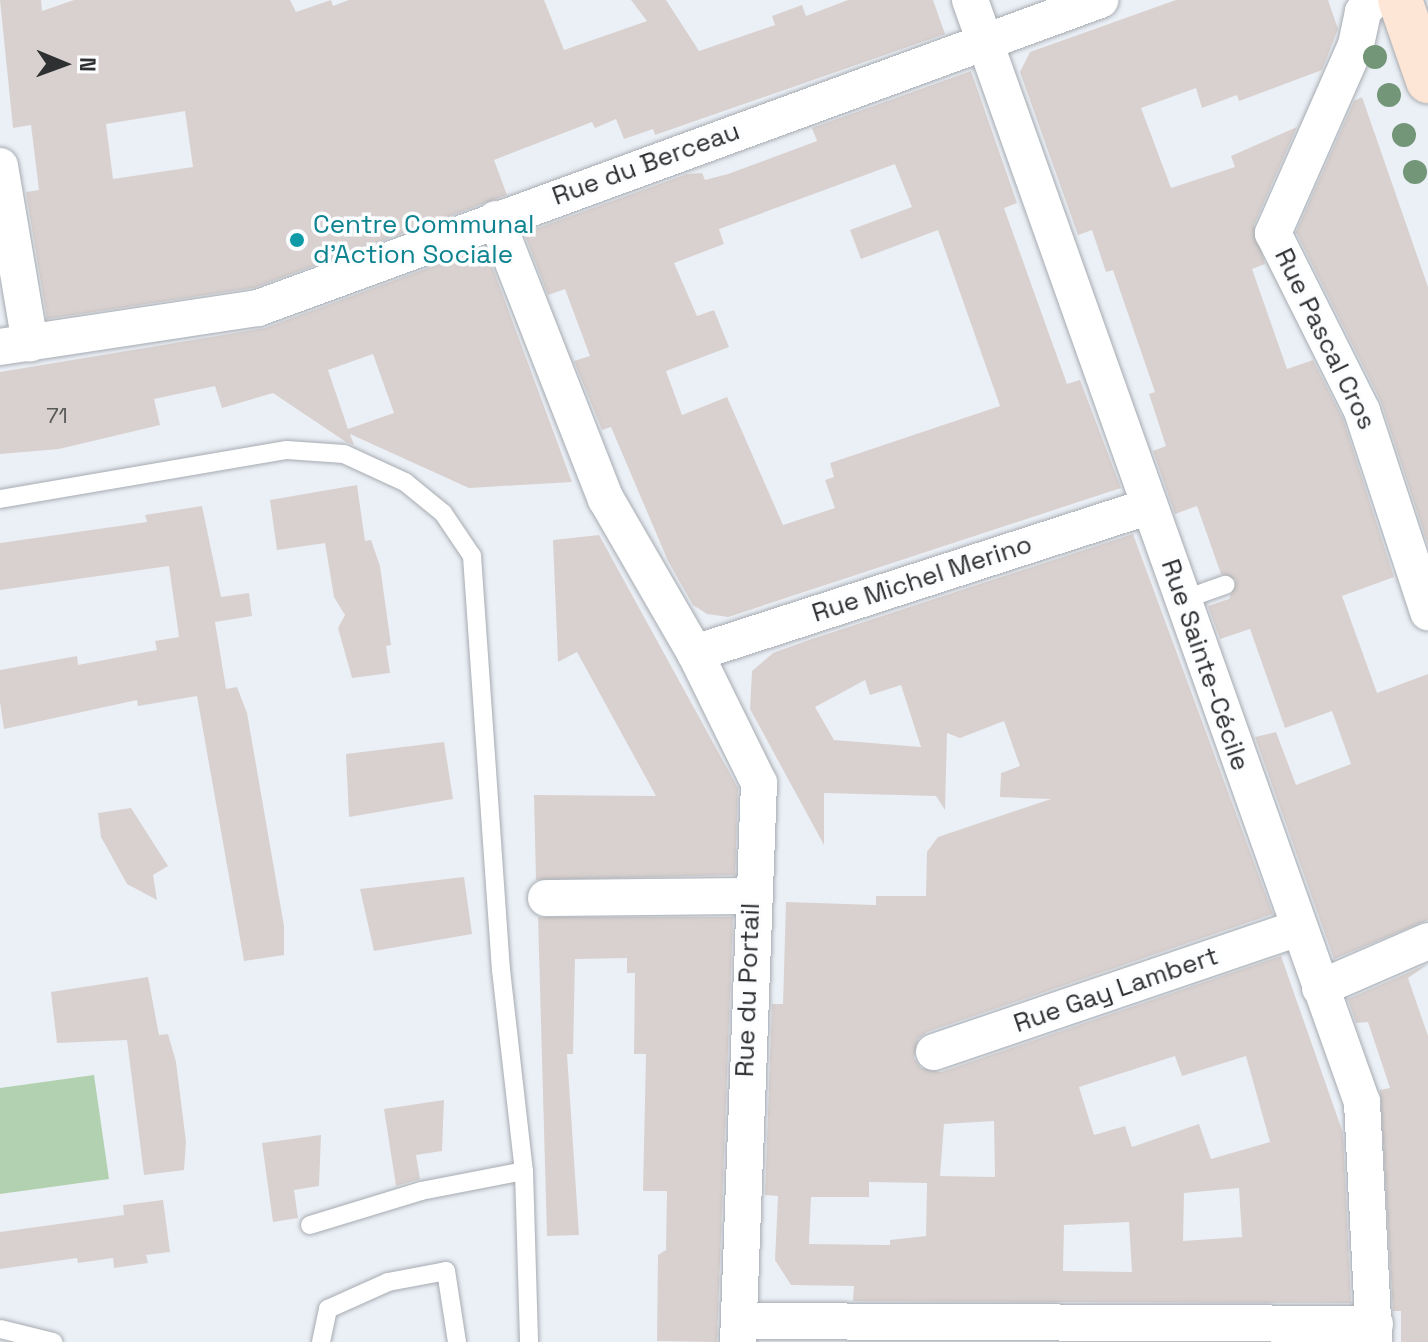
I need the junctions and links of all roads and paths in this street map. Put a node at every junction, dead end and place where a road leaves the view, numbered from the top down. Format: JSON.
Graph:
{"nodes":[{"id":1,"x":970,"y":0,"type":"edge"},
{"id":2,"x":1100,"y":0,"type":"edge"},
{"id":3,"x":1400,"y":0,"type":"edge"},
{"id":4,"x":1369,"y":10,"type":"edge"},
{"id":5,"x":985,"y":41,"type":"junction"},
{"id":6,"x":1428,"y":81,"type":"edge"},
{"id":7,"x":0,"y":166,"type":"edge"},
{"id":8,"x":496,"y":219,"type":"junction"},
{"id":9,"x":15,"y":345,"type":"edge"},
{"id":10,"x":0,"y":499,"type":"edge"},
{"id":11,"x":1149,"y":506,"type":"junction"},
{"id":12,"x":1225,"y":585,"type":"dead end"},
{"id":13,"x":1182,"y":600,"type":"junction"},
{"id":14,"x":1428,"y":612,"type":"edge"},
{"id":15,"x":695,"y":653,"type":"junction"},
{"id":16,"x":750,"y":896,"type":"junction"},
{"id":17,"x":546,"y":898,"type":"dead end"},
{"id":18,"x":1298,"y":928,"type":"junction"},
{"id":19,"x":1428,"y":941,"type":"edge"},
{"id":20,"x":1320,"y":988,"type":"junction"},
{"id":21,"x":934,"y":1052,"type":"dead end"},
{"id":22,"x":524,"y":1171,"type":"junction"},
{"id":23,"x":310,"y":1225,"type":"dead end"},
{"id":24,"x":0,"y":1329,"type":"edge"},
{"id":25,"x":739,"y":1331,"type":"edge"},
{"id":26,"x":1374,"y":1333,"type":"edge"},
{"id":27,"x":53,"y":1342,"type":"edge"},
{"id":28,"x":321,"y":1342,"type":"edge"},
{"id":29,"x":457,"y":1342,"type":"edge"},
{"id":30,"x":529,"y":1342,"type":"edge"}],
"edges":[{"from":1,"to":5,"type":"street","name":"Rue Sainte-Cécile"},
{"from":2,"to":5,"type":"street","name":"Rue du Berceau"},
{"from":3,"to":6,"type":"main road"},
{"from":4,"to":14,"type":"street","name":"Rue Pascal Cros"},
{"from":5,"to":8,"type":"street","name":"Rue du Berceau"},
{"from":5,"to":11,"type":"street","name":"Rue Sainte-Cécile"},
{"from":7,"to":9,"type":"street"},
{"from":8,"to":9,"type":"street","name":"Rue du Berceau"},
{"from":8,"to":15,"type":"street","name":"Rue du Portail"},
{"from":10,"to":22,"type":"lane"},
{"from":11,"to":13,"type":"street","name":"Rue Sainte-Cécile"},
{"from":11,"to":15,"type":"street","name":"Rue Michel Merino"},
{"from":12,"to":13,"type":"lane"},
{"from":13,"to":18,"type":"street","name":"Rue Sainte-Cécile"},
{"from":15,"to":16,"type":"street","name":"Rue du Portail"},
{"from":16,"to":17,"type":"street"},
{"from":16,"to":25,"type":"street","name":"Rue du Portail"},
{"from":18,"to":20,"type":"street","name":"Rue Sainte-Cécile"},
{"from":18,"to":21,"type":"street","name":"Rue Gay Lambert"},
{"from":19,"to":20,"type":"street"},
{"from":20,"to":26,"type":"street","name":"Rue Sainte-Cécile"},
{"from":22,"to":23,"type":"lane"},
{"from":22,"to":30,"type":"lane"},
{"from":24,"to":27,"type":"lane"},
{"from":25,"to":26,"type":"street"},
{"from":28,"to":29,"type":"lane"}]}
